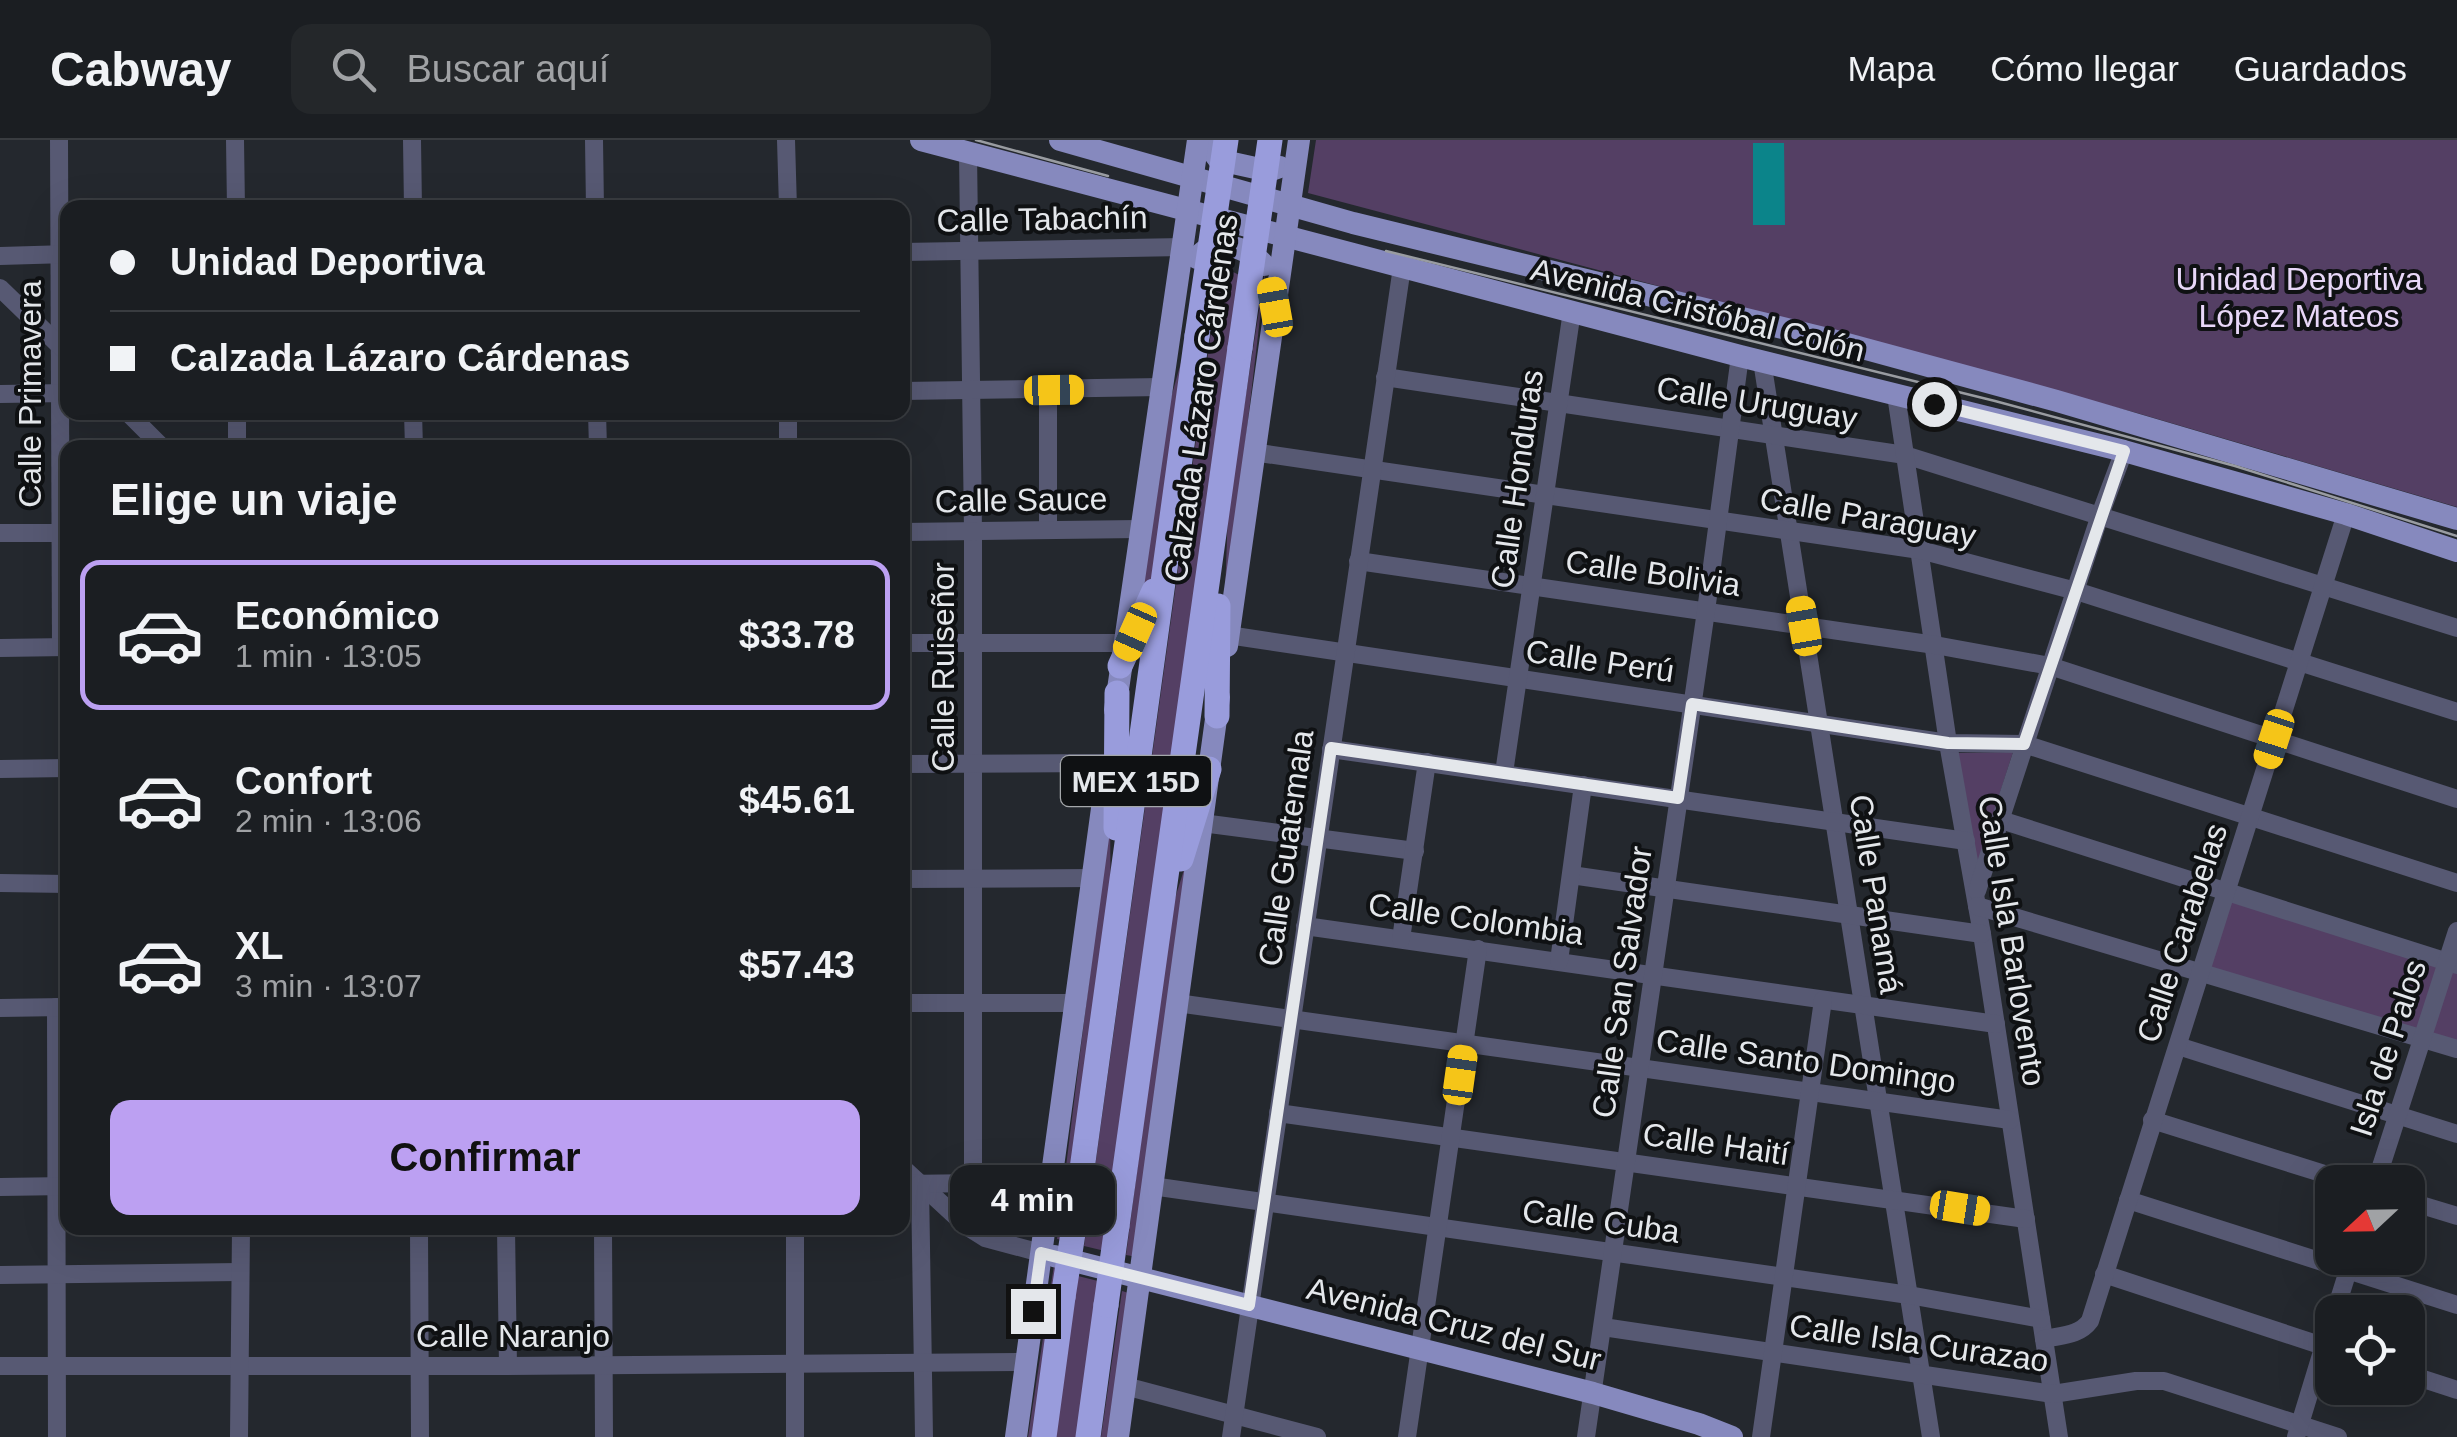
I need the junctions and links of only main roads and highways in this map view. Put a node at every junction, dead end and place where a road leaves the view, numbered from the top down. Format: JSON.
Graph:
{"nodes":[{"id":1,"x":921,"y":140,"type":"edge"},
{"id":2,"x":1060,"y":140,"type":"edge"},
{"id":3,"x":1198,"y":140,"type":"edge"},
{"id":4,"x":1208,"y":140,"type":"edge"},
{"id":5,"x":1226,"y":140,"type":"edge"},
{"id":6,"x":1270,"y":140,"type":"edge"},
{"id":7,"x":1299,"y":140,"type":"edge"},
{"id":8,"x":1164,"y":170,"type":"junction"},
{"id":9,"x":1192,"y":179,"type":"junction"},
{"id":10,"x":1154,"y":201,"type":"junction"},
{"id":11,"x":1290,"y":206,"type":"junction"},
{"id":12,"x":1188,"y":210,"type":"junction"},
{"id":13,"x":1353,"y":223,"type":"junction"},
{"id":14,"x":1285,"y":236,"type":"junction"},
{"id":15,"x":1320,"y":245,"type":"junction"},
{"id":16,"x":1175,"y":296,"type":"junction"},
{"id":17,"x":1275,"y":307,"type":"junction"},
{"id":18,"x":1219,"y":503,"type":"junction"},
{"id":19,"x":2457,"y":519,"type":"edge"},
{"id":20,"x":2457,"y":550,"type":"edge"},
{"id":21,"x":1166,"y":564,"type":"junction"},
{"id":22,"x":1121,"y":655,"type":"junction"},
{"id":23,"x":1117,"y":693,"type":"junction"},
{"id":24,"x":1217,"y":716,"type":"junction"},
{"id":25,"x":1210,"y":769,"type":"junction"},
{"id":26,"x":1159,"y":925,"type":"junction"},
{"id":27,"x":1116,"y":932,"type":"junction"},
{"id":28,"x":1041,"y":1253,"type":"junction"},
{"id":29,"x":1138,"y":1278,"type":"junction"},
{"id":30,"x":1016,"y":1437,"type":"edge"},
{"id":31,"x":1044,"y":1437,"type":"edge"},
{"id":32,"x":1088,"y":1437,"type":"edge"},
{"id":33,"x":1118,"y":1437,"type":"edge"},
{"id":34,"x":1732,"y":1437,"type":"edge"}],
"edges":[{"from":1,"to":10,"type":"main road","name":"Avenida Cristóbal Colón"},
{"from":2,"to":8,"type":"main road","name":"Avenida Cristóbal Colón"},
{"from":3,"to":9,"type":"main road","name":"Calzada Lázaro Cárdenas"},
{"from":4,"to":7,"type":"main road"},
{"from":5,"to":21,"type":"highway","name":"Calzada Lázaro Cárdenas","number":"MEX 15D","bridge":true},
{"from":6,"to":18,"type":"highway","name":"Calzada Lázaro Cárdenas","number":"MEX 15D","bridge":true},
{"from":7,"to":11,"type":"main road","name":"Calzada Lázaro Cárdenas"},
{"from":8,"to":9,"type":"main road","name":"Avenida Cristóbal Colón"},
{"from":8,"to":10,"type":"main road"},
{"from":9,"to":11,"type":"main road","name":"Avenida Cristóbal Colón"},
{"from":9,"to":12,"type":"main road","name":"Calzada Lázaro Cárdenas"},
{"from":10,"to":12,"type":"main road","name":"Avenida Cristóbal Colón"},
{"from":11,"to":13,"type":"main road","name":"Avenida Cristóbal Colón"},
{"from":11,"to":14,"type":"main road","name":"Calzada Lázaro Cárdenas"},
{"from":12,"to":14,"type":"main road","name":"Avenida Cristóbal Colón"},
{"from":12,"to":16,"type":"main road","name":"Calzada Lázaro Cárdenas"},
{"from":13,"to":15,"type":"main road"},
{"from":13,"to":19,"type":"main road","name":"Avenida Cristóbal Colón"},
{"from":14,"to":15,"type":"main road","name":"Avenida Cristóbal Colón"},
{"from":14,"to":17,"type":"main road","name":"Calzada Lázaro Cárdenas"},
{"from":15,"to":20,"type":"main road","name":"Avenida Cristóbal Colón"},
{"from":16,"to":17,"type":"main road"},
{"from":16,"to":22,"type":"main road","name":"Calzada Lázaro Cárdenas"},
{"from":17,"to":24,"type":"main road","name":"Calzada Lázaro Cárdenas"},
{"from":18,"to":24,"type":"highway"},
{"from":18,"to":26,"type":"highway","name":"Calzada Lázaro Cárdenas","number":"MEX 15D"},
{"from":21,"to":22,"type":"highway"},
{"from":21,"to":27,"type":"highway","name":"Calzada Lázaro Cárdenas","number":"MEX 15D"},
{"from":22,"to":23,"type":"main road","name":"Calzada Lázaro Cárdenas"},
{"from":23,"to":27,"type":"highway"},
{"from":23,"to":28,"type":"main road","name":"Calzada Lázaro Cárdenas"},
{"from":24,"to":25,"type":"main road","name":"Calzada Lázaro Cárdenas"},
{"from":25,"to":26,"type":"highway"},
{"from":25,"to":29,"type":"main road","name":"Calzada Lázaro Cárdenas"},
{"from":26,"to":32,"type":"highway","name":"Calzada Lázaro Cárdenas","number":"MEX 15D","bridge":true},
{"from":27,"to":31,"type":"highway","name":"Calzada Lázaro Cárdenas","number":"MEX 15D","bridge":true},
{"from":28,"to":29,"type":"main road","name":"Avenida Cruz del Sur"},
{"from":28,"to":30,"type":"main road","name":"Calzada Lázaro Cárdenas"},
{"from":29,"to":33,"type":"main road","name":"Calzada Lázaro Cárdenas"},
{"from":29,"to":34,"type":"main road","name":"Avenida Cruz del Sur"}]}
